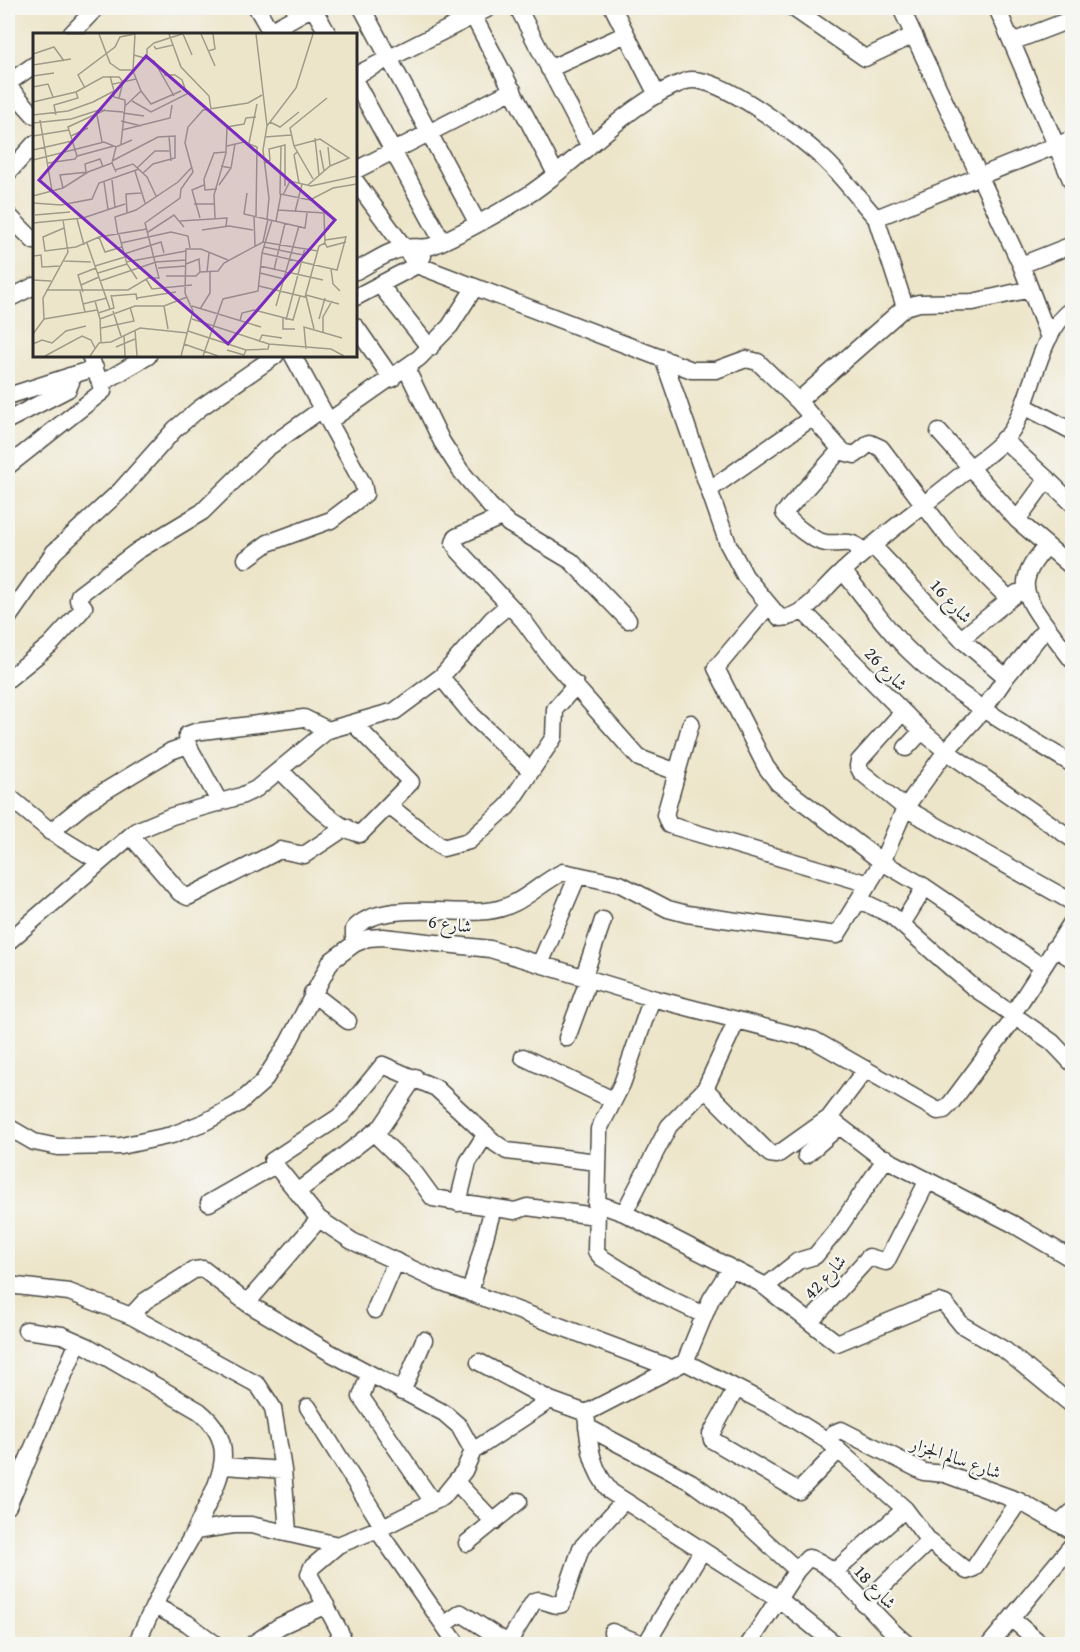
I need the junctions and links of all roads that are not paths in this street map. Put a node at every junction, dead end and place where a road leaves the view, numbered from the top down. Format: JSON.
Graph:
{"nodes":[{"id":1,"x":96,"y":8,"type":"edge"},
{"id":2,"x":256,"y":8,"type":"edge"},
{"id":3,"x":312,"y":8,"type":"edge"},
{"id":4,"x":362,"y":8,"type":"edge"},
{"id":5,"x":489,"y":8,"type":"edge"},
{"id":6,"x":518,"y":8,"type":"edge"},
{"id":7,"x":613,"y":8,"type":"edge"},
{"id":8,"x":793,"y":8,"type":"edge"},
{"id":9,"x":901,"y":8,"type":"edge"},
{"id":10,"x":997,"y":8,"type":"edge"},
{"id":11,"x":471,"y":11,"type":"edge"},
{"id":12,"x":1072,"y":19,"type":"edge"},
{"id":13,"x":72,"y":33,"type":"edge"},
{"id":14,"x":271,"y":33,"type":"edge"},
{"id":15,"x":327,"y":33,"type":"edge"},
{"id":16,"x":626,"y":34,"type":"junction"},
{"id":17,"x":914,"y":35,"type":"junction"},
{"id":18,"x":1012,"y":42,"type":"junction"},
{"id":19,"x":389,"y":58,"type":"junction"},
{"id":20,"x":33,"y":65,"type":"edge"},
{"id":21,"x":549,"y":69,"type":"junction"},
{"id":22,"x":357,"y":74,"type":"edge"},
{"id":23,"x":8,"y":85,"type":"edge"},
{"id":24,"x":357,"y":85,"type":"edge"},
{"id":25,"x":513,"y":90,"type":"junction"},
{"id":26,"x":657,"y":95,"type":"junction"},
{"id":27,"x":33,"y":113,"type":"edge"},
{"id":28,"x":428,"y":131,"type":"junction"},
{"id":29,"x":1065,"y":142,"type":"edge"},
{"id":30,"x":33,"y":145,"type":"edge"},
{"id":31,"x":589,"y":145,"type":"junction"},
{"id":32,"x":392,"y":150,"type":"junction"},
{"id":33,"x":357,"y":169,"type":"edge"},
{"id":34,"x":8,"y":173,"type":"edge"},
{"id":35,"x":556,"y":174,"type":"junction"},
{"id":36,"x":980,"y":175,"type":"junction"},
{"id":37,"x":1072,"y":182,"type":"edge"},
{"id":38,"x":357,"y":183,"type":"edge"},
{"id":39,"x":8,"y":214,"type":"edge"},
{"id":40,"x":876,"y":218,"type":"junction"},
{"id":41,"x":478,"y":224,"type":"junction"},
{"id":42,"x":31,"y":230,"type":"edge"},
{"id":43,"x":435,"y":244,"type":"junction"},
{"id":44,"x":1072,"y":244,"type":"edge"},
{"id":45,"x":403,"y":248,"type":"junction"},
{"id":46,"x":417,"y":265,"type":"junction"},
{"id":47,"x":1021,"y":265,"type":"junction"},
{"id":48,"x":357,"y":271,"type":"edge"},
{"id":49,"x":380,"y":285,"type":"junction"},
{"id":50,"x":33,"y":286,"type":"edge"},
{"id":51,"x":476,"y":287,"type":"junction"},
{"id":52,"x":1030,"y":289,"type":"junction"},
{"id":53,"x":357,"y":296,"type":"edge"},
{"id":54,"x":8,"y":298,"type":"edge"},
{"id":55,"x":905,"y":308,"type":"junction"},
{"id":56,"x":1072,"y":309,"type":"edge"},
{"id":57,"x":357,"y":328,"type":"edge"},
{"id":58,"x":1049,"y":338,"type":"junction"},
{"id":59,"x":430,"y":348,"type":"junction"},
{"id":60,"x":144,"y":357,"type":"edge"},
{"id":61,"x":274,"y":357,"type":"edge"},
{"id":62,"x":294,"y":357,"type":"edge"},
{"id":63,"x":663,"y":358,"type":"junction"},
{"id":64,"x":405,"y":368,"type":"junction"},
{"id":65,"x":96,"y":369,"type":"edge"},
{"id":66,"x":69,"y":376,"type":"junction"},
{"id":67,"x":392,"y":379,"type":"junction"},
{"id":68,"x":8,"y":396,"type":"edge"},
{"id":69,"x":798,"y":401,"type":"junction"},
{"id":70,"x":1024,"y":406,"type":"junction"},
{"id":71,"x":325,"y":415,"type":"junction"},
{"id":72,"x":813,"y":417,"type":"junction"},
{"id":73,"x":8,"y":420,"type":"edge"},
{"id":74,"x":1072,"y":431,"type":"edge"},
{"id":75,"x":939,"y":432,"type":"dead end"},
{"id":76,"x":1003,"y":439,"type":"junction"},
{"id":77,"x":841,"y":449,"type":"junction"},
{"id":78,"x":8,"y":465,"type":"edge"},
{"id":79,"x":969,"y":469,"type":"junction"},
{"id":80,"x":1047,"y":479,"type":"junction"},
{"id":81,"x":709,"y":490,"type":"junction"},
{"id":82,"x":1072,"y":504,"type":"edge"},
{"id":83,"x":924,"y":505,"type":"junction"},
{"id":84,"x":501,"y":517,"type":"junction"},
{"id":85,"x":1017,"y":520,"type":"junction"},
{"id":86,"x":1046,"y":547,"type":"junction"},
{"id":87,"x":869,"y":549,"type":"junction"},
{"id":88,"x":246,"y":559,"type":"dead end"},
{"id":89,"x":1072,"y":567,"type":"edge"},
{"id":90,"x":843,"y":571,"type":"junction"},
{"id":91,"x":1025,"y":587,"type":"junction"},
{"id":92,"x":13,"y":597,"type":"edge"},
{"id":93,"x":1009,"y":599,"type":"junction"},
{"id":94,"x":508,"y":605,"type":"junction"},
{"id":95,"x":769,"y":605,"type":"junction"},
{"id":96,"x":802,"y":610,"type":"junction"},
{"id":97,"x":8,"y":618,"type":"edge"},
{"id":98,"x":627,"y":620,"type":"dead end"},
{"id":99,"x":1047,"y":627,"type":"junction"},
{"id":100,"x":961,"y":639,"type":"junction"},
{"id":101,"x":1072,"y":660,"type":"edge"},
{"id":102,"x":441,"y":677,"type":"junction"},
{"id":103,"x":1006,"y":677,"type":"junction"},
{"id":104,"x":8,"y":679,"type":"edge"},
{"id":105,"x":576,"y":685,"type":"junction"},
{"id":106,"x":984,"y":709,"type":"junction"},
{"id":107,"x":902,"y":713,"type":"junction"},
{"id":108,"x":353,"y":723,"type":"junction"},
{"id":109,"x":691,"y":723,"type":"dead end"},
{"id":110,"x":328,"y":730,"type":"junction"},
{"id":111,"x":922,"y":731,"type":"junction"},
{"id":112,"x":188,"y":745,"type":"junction"},
{"id":113,"x":906,"y":748,"type":"dead end"},
{"id":114,"x":946,"y":751,"type":"junction"},
{"id":115,"x":1072,"y":764,"type":"edge"},
{"id":116,"x":280,"y":770,"type":"junction"},
{"id":117,"x":531,"y":771,"type":"junction"},
{"id":118,"x":677,"y":772,"type":"junction"},
{"id":119,"x":8,"y":796,"type":"edge"},
{"id":120,"x":220,"y":803,"type":"junction"},
{"id":121,"x":389,"y":806,"type":"junction"},
{"id":122,"x":905,"y":808,"type":"junction"},
{"id":123,"x":346,"y":827,"type":"junction"},
{"id":124,"x":50,"y":832,"type":"junction"},
{"id":125,"x":131,"y":836,"type":"junction"},
{"id":126,"x":1072,"y":839,"type":"edge"},
{"id":127,"x":100,"y":862,"type":"junction"},
{"id":128,"x":882,"y":862,"type":"junction"},
{"id":129,"x":578,"y":875,"type":"junction"},
{"id":130,"x":869,"y":884,"type":"junction"},
{"id":131,"x":925,"y":887,"type":"junction"},
{"id":132,"x":859,"y":900,"type":"junction"},
{"id":133,"x":1072,"y":902,"type":"edge"},
{"id":134,"x":603,"y":920,"type":"dead end"},
{"id":135,"x":1072,"y":922,"type":"edge"},
{"id":136,"x":902,"y":924,"type":"junction"},
{"id":137,"x":8,"y":942,"type":"edge"},
{"id":138,"x":354,"y":944,"type":"junction"},
{"id":139,"x":1054,"y":948,"type":"junction"},
{"id":140,"x":1072,"y":959,"type":"edge"},
{"id":141,"x":540,"y":964,"type":"junction"},
{"id":142,"x":1041,"y":966,"type":"junction"},
{"id":143,"x":587,"y":977,"type":"junction"},
{"id":144,"x":312,"y":993,"type":"junction"},
{"id":145,"x":652,"y":998,"type":"junction"},
{"id":146,"x":1014,"y":1016,"type":"junction"},
{"id":147,"x":348,"y":1021,"type":"dead end"},
{"id":148,"x":736,"y":1022,"type":"junction"},
{"id":149,"x":567,"y":1038,"type":"dead end"},
{"id":150,"x":523,"y":1057,"type":"dead end"},
{"id":151,"x":1072,"y":1063,"type":"edge"},
{"id":152,"x":866,"y":1069,"type":"junction"},
{"id":153,"x":415,"y":1077,"type":"junction"},
{"id":154,"x":705,"y":1089,"type":"junction"},
{"id":155,"x":613,"y":1100,"type":"junction"},
{"id":156,"x":834,"y":1122,"type":"junction"},
{"id":157,"x":8,"y":1127,"type":"edge"},
{"id":158,"x":374,"y":1133,"type":"junction"},
{"id":159,"x":486,"y":1134,"type":"junction"},
{"id":160,"x":806,"y":1155,"type":"dead end"},
{"id":161,"x":886,"y":1158,"type":"junction"},
{"id":162,"x":597,"y":1162,"type":"junction"},
{"id":163,"x":275,"y":1165,"type":"junction"},
{"id":164,"x":927,"y":1182,"type":"junction"},
{"id":165,"x":297,"y":1192,"type":"junction"},
{"id":166,"x":209,"y":1203,"type":"dead end"},
{"id":167,"x":458,"y":1203,"type":"junction"},
{"id":168,"x":494,"y":1208,"type":"junction"},
{"id":169,"x":596,"y":1209,"type":"junction"},
{"id":170,"x":624,"y":1213,"type":"junction"},
{"id":171,"x":319,"y":1219,"type":"junction"},
{"id":172,"x":1072,"y":1259,"type":"edge"},
{"id":173,"x":396,"y":1261,"type":"junction"},
{"id":174,"x":730,"y":1269,"type":"junction"},
{"id":175,"x":8,"y":1285,"type":"edge"},
{"id":176,"x":765,"y":1287,"type":"junction"},
{"id":177,"x":470,"y":1293,"type":"junction"},
{"id":178,"x":247,"y":1303,"type":"junction"},
{"id":179,"x":375,"y":1310,"type":"dead end"},
{"id":180,"x":704,"y":1315,"type":"junction"},
{"id":181,"x":131,"y":1316,"type":"junction"},
{"id":182,"x":810,"y":1322,"type":"junction"},
{"id":183,"x":26,"y":1330,"type":"dead end"},
{"id":184,"x":424,"y":1340,"type":"dead end"},
{"id":185,"x":78,"y":1342,"type":"junction"},
{"id":186,"x":479,"y":1362,"type":"dead end"},
{"id":187,"x":678,"y":1365,"type":"junction"},
{"id":188,"x":369,"y":1375,"type":"junction"},
{"id":189,"x":736,"y":1389,"type":"junction"},
{"id":190,"x":402,"y":1392,"type":"junction"},
{"id":191,"x":550,"y":1400,"type":"junction"},
{"id":192,"x":1072,"y":1405,"type":"edge"},
{"id":193,"x":308,"y":1407,"type":"dead end"},
{"id":194,"x":587,"y":1420,"type":"junction"},
{"id":195,"x":833,"y":1446,"type":"junction"},
{"id":196,"x":473,"y":1451,"type":"junction"},
{"id":197,"x":224,"y":1466,"type":"junction"},
{"id":198,"x":283,"y":1470,"type":"junction"},
{"id":199,"x":12,"y":1481,"type":"edge"},
{"id":200,"x":456,"y":1482,"type":"junction"},
{"id":201,"x":519,"y":1501,"type":"dead end"},
{"id":202,"x":1019,"y":1501,"type":"junction"},
{"id":203,"x":433,"y":1502,"type":"junction"},
{"id":204,"x":623,"y":1502,"type":"junction"},
{"id":205,"x":8,"y":1506,"type":"edge"},
{"id":206,"x":905,"y":1509,"type":"junction"},
{"id":207,"x":494,"y":1522,"type":"junction"},
{"id":208,"x":1068,"y":1522,"type":"edge"},
{"id":209,"x":380,"y":1528,"type":"junction"},
{"id":210,"x":195,"y":1531,"type":"junction"},
{"id":211,"x":288,"y":1532,"type":"junction"},
{"id":212,"x":929,"y":1541,"type":"junction"},
{"id":213,"x":467,"y":1543,"type":"dead end"},
{"id":214,"x":338,"y":1545,"type":"junction"},
{"id":215,"x":1072,"y":1545,"type":"edge"},
{"id":216,"x":702,"y":1551,"type":"junction"},
{"id":217,"x":797,"y":1570,"type":"junction"},
{"id":218,"x":834,"y":1572,"type":"junction"},
{"id":219,"x":780,"y":1600,"type":"junction"},
{"id":220,"x":864,"y":1604,"type":"junction"},
{"id":221,"x":326,"y":1605,"type":"junction"},
{"id":222,"x":155,"y":1606,"type":"junction"},
{"id":223,"x":1012,"y":1620,"type":"junction"},
{"id":224,"x":444,"y":1625,"type":"junction"},
{"id":225,"x":612,"y":1632,"type":"dead end"},
{"id":226,"x":136,"y":1644,"type":"edge"},
{"id":227,"x":215,"y":1644,"type":"edge"},
{"id":228,"x":253,"y":1644,"type":"edge"},
{"id":229,"x":335,"y":1644,"type":"edge"},
{"id":230,"x":457,"y":1644,"type":"edge"},
{"id":231,"x":509,"y":1644,"type":"edge"},
{"id":232,"x":644,"y":1644,"type":"edge"},
{"id":233,"x":749,"y":1644,"type":"edge"},
{"id":234,"x":835,"y":1644,"type":"edge"},
{"id":235,"x":907,"y":1644,"type":"edge"},
{"id":236,"x":990,"y":1644,"type":"edge"},
{"id":237,"x":1041,"y":1644,"type":"edge"}],
"edges":[{"from":1,"to":13,"type":"street"},
{"from":2,"to":14,"type":"street"},
{"from":3,"to":14,"type":"street"},
{"from":3,"to":15,"type":"street"},
{"from":4,"to":19,"type":"street"},
{"from":5,"to":11,"type":"street"},
{"from":6,"to":21,"type":"street"},
{"from":7,"to":16,"type":"street"},
{"from":8,"to":17,"type":"street"},
{"from":9,"to":17,"type":"street"},
{"from":10,"to":18,"type":"street"},
{"from":11,"to":19,"type":"street"},
{"from":11,"to":25,"type":"street"},
{"from":12,"to":18,"type":"street"},
{"from":16,"to":21,"type":"street"},
{"from":16,"to":26,"type":"street"},
{"from":17,"to":36,"type":"street"},
{"from":18,"to":29,"type":"street"},
{"from":19,"to":22,"type":"street"},
{"from":19,"to":28,"type":"street"},
{"from":20,"to":23,"type":"street"},
{"from":21,"to":31,"type":"street"},
{"from":23,"to":27,"type":"street"},
{"from":24,"to":32,"type":"street"},
{"from":25,"to":28,"type":"street"},
{"from":25,"to":35,"type":"street"},
{"from":26,"to":31,"type":"street"},
{"from":26,"to":40,"type":"street"},
{"from":28,"to":32,"type":"street"},
{"from":28,"to":41,"type":"street"},
{"from":29,"to":36,"type":"street"},
{"from":29,"to":37,"type":"street"},
{"from":30,"to":34,"type":"street"},
{"from":31,"to":35,"type":"street"},
{"from":32,"to":33,"type":"street"},
{"from":32,"to":43,"type":"street"},
{"from":35,"to":41,"type":"street"},
{"from":36,"to":40,"type":"street"},
{"from":36,"to":47,"type":"street"},
{"from":38,"to":45,"type":"street"},
{"from":39,"to":42,"type":"street"},
{"from":40,"to":55,"type":"street"},
{"from":41,"to":43,"type":"street"},
{"from":43,"to":45,"type":"street"},
{"from":43,"to":46,"type":"street"},
{"from":44,"to":47,"type":"street"},
{"from":45,"to":46,"type":"street"},
{"from":45,"to":48,"type":"street"},
{"from":46,"to":49,"type":"street"},
{"from":46,"to":51,"type":"street"},
{"from":47,"to":52,"type":"street"},
{"from":49,"to":53,"type":"street"},
{"from":49,"to":59,"type":"street"},
{"from":50,"to":54,"type":"street"},
{"from":51,"to":59,"type":"street"},
{"from":51,"to":63,"type":"street"},
{"from":52,"to":55,"type":"street"},
{"from":52,"to":58,"type":"street"},
{"from":55,"to":69,"type":"street"},
{"from":56,"to":58,"type":"street"},
{"from":57,"to":67,"type":"street"},
{"from":58,"to":70,"type":"street"},
{"from":59,"to":64,"type":"street"},
{"from":60,"to":65,"type":"street"},
{"from":61,"to":92,"type":"street"},
{"from":62,"to":71,"type":"street"},
{"from":63,"to":69,"type":"street"},
{"from":63,"to":81,"type":"street"},
{"from":64,"to":67,"type":"street"},
{"from":64,"to":84,"type":"street"},
{"from":65,"to":66,"type":"street"},
{"from":65,"to":78,"type":"street"},
{"from":66,"to":68,"type":"street"},
{"from":66,"to":73,"type":"street"},
{"from":67,"to":71,"type":"street"},
{"from":69,"to":72,"type":"street"},
{"from":70,"to":74,"type":"street"},
{"from":70,"to":76,"type":"street"},
{"from":71,"to":88,"type":"street"},
{"from":71,"to":104,"type":"street"},
{"from":72,"to":77,"type":"street"},
{"from":72,"to":81,"type":"street"},
{"from":75,"to":79,"type":"street"},
{"from":76,"to":79,"type":"street"},
{"from":76,"to":80,"type":"street"},
{"from":77,"to":83,"type":"street"},
{"from":77,"to":87,"type":"street"},
{"from":79,"to":83,"type":"street"},
{"from":79,"to":85,"type":"street"},
{"from":80,"to":82,"type":"street"},
{"from":80,"to":85,"type":"street"},
{"from":81,"to":95,"type":"street"},
{"from":83,"to":87,"type":"street"},
{"from":83,"to":93,"type":"street"},
{"from":84,"to":94,"type":"street"},
{"from":84,"to":98,"type":"street"},
{"from":85,"to":86,"type":"street"},
{"from":86,"to":89,"type":"street"},
{"from":86,"to":91,"type":"street"},
{"from":87,"to":90,"type":"street"},
{"from":87,"to":100,"type":"street","name":"شارع 16"},
{"from":90,"to":96,"type":"street"},
{"from":90,"to":106,"type":"street"},
{"from":91,"to":93,"type":"street"},
{"from":91,"to":99,"type":"street"},
{"from":92,"to":97,"type":"street"},
{"from":93,"to":100,"type":"street"},
{"from":94,"to":102,"type":"street"},
{"from":94,"to":105,"type":"street"},
{"from":95,"to":96,"type":"street"},
{"from":95,"to":128,"type":"street"},
{"from":96,"to":107,"type":"street","name":"شارع 26"},
{"from":99,"to":101,"type":"street"},
{"from":99,"to":103,"type":"street"},
{"from":100,"to":103,"type":"street","name":"شارع 16"},
{"from":102,"to":108,"type":"street"},
{"from":102,"to":117,"type":"street"},
{"from":103,"to":106,"type":"street"},
{"from":105,"to":117,"type":"street"},
{"from":105,"to":118,"type":"street"},
{"from":106,"to":114,"type":"street"},
{"from":106,"to":115,"type":"street"},
{"from":107,"to":111,"type":"street","name":"شارع 26"},
{"from":107,"to":122,"type":"street"},
{"from":108,"to":110,"type":"street"},
{"from":108,"to":121,"type":"street"},
{"from":109,"to":118,"type":"street"},
{"from":110,"to":112,"type":"street"},
{"from":110,"to":116,"type":"street"},
{"from":111,"to":113,"type":"street"},
{"from":111,"to":114,"type":"street","name":"شارع 26"},
{"from":112,"to":120,"type":"street"},
{"from":112,"to":124,"type":"street"},
{"from":114,"to":122,"type":"street"},
{"from":114,"to":126,"type":"street","name":"شارع 26"},
{"from":116,"to":120,"type":"street"},
{"from":116,"to":123,"type":"street"},
{"from":117,"to":121,"type":"street"},
{"from":118,"to":130,"type":"street"},
{"from":119,"to":124,"type":"street"},
{"from":120,"to":125,"type":"street"},
{"from":121,"to":123,"type":"street"},
{"from":122,"to":128,"type":"street"},
{"from":122,"to":133,"type":"street"},
{"from":123,"to":125,"type":"street"},
{"from":124,"to":127,"type":"street"},
{"from":125,"to":127,"type":"street"},
{"from":127,"to":137,"type":"street"},
{"from":128,"to":130,"type":"street"},
{"from":128,"to":131,"type":"street"},
{"from":129,"to":132,"type":"street"},
{"from":129,"to":138,"type":"street"},
{"from":129,"to":141,"type":"street"},
{"from":130,"to":132,"type":"street"},
{"from":131,"to":136,"type":"street"},
{"from":131,"to":142,"type":"street"},
{"from":132,"to":136,"type":"street"},
{"from":134,"to":143,"type":"street"},
{"from":135,"to":139,"type":"street"},
{"from":136,"to":146,"type":"street"},
{"from":138,"to":141,"type":"street","name":"شارع 6"},
{"from":138,"to":144,"type":"street"},
{"from":139,"to":140,"type":"street"},
{"from":139,"to":142,"type":"street"},
{"from":141,"to":143,"type":"street","name":"شارع 6"},
{"from":142,"to":146,"type":"street"},
{"from":143,"to":145,"type":"street","name":"شارع 6"},
{"from":143,"to":149,"type":"street"},
{"from":144,"to":147,"type":"street"},
{"from":144,"to":157,"type":"street"},
{"from":145,"to":148,"type":"street","name":"شارع 6"},
{"from":145,"to":155,"type":"street"},
{"from":146,"to":151,"type":"street"},
{"from":146,"to":152,"type":"street","name":"شارع 6"},
{"from":148,"to":152,"type":"street","name":"شارع 6"},
{"from":148,"to":154,"type":"street"},
{"from":150,"to":155,"type":"street"},
{"from":152,"to":156,"type":"street"},
{"from":153,"to":158,"type":"street"},
{"from":153,"to":159,"type":"street"},
{"from":153,"to":163,"type":"street"},
{"from":154,"to":156,"type":"street"},
{"from":154,"to":170,"type":"street"},
{"from":155,"to":162,"type":"street"},
{"from":156,"to":160,"type":"street"},
{"from":156,"to":161,"type":"street"},
{"from":158,"to":165,"type":"street"},
{"from":158,"to":167,"type":"street"},
{"from":159,"to":162,"type":"street"},
{"from":159,"to":167,"type":"street"},
{"from":161,"to":164,"type":"street"},
{"from":161,"to":176,"type":"street"},
{"from":162,"to":169,"type":"street"},
{"from":163,"to":165,"type":"street"},
{"from":163,"to":166,"type":"street"},
{"from":164,"to":172,"type":"street"},
{"from":164,"to":182,"type":"street","name":"شارع 42"},
{"from":165,"to":171,"type":"street"},
{"from":167,"to":168,"type":"street"},
{"from":168,"to":169,"type":"street"},
{"from":168,"to":177,"type":"street"},
{"from":169,"to":170,"type":"street"},
{"from":169,"to":180,"type":"street"},
{"from":170,"to":174,"type":"street"},
{"from":171,"to":173,"type":"street"},
{"from":171,"to":178,"type":"street"},
{"from":173,"to":177,"type":"street"},
{"from":173,"to":179,"type":"street"},
{"from":174,"to":176,"type":"street"},
{"from":174,"to":180,"type":"street"},
{"from":175,"to":181,"type":"street"},
{"from":176,"to":182,"type":"street"},
{"from":177,"to":187,"type":"street"},
{"from":178,"to":181,"type":"street"},
{"from":178,"to":188,"type":"street"},
{"from":180,"to":187,"type":"street"},
{"from":181,"to":198,"type":"street"},
{"from":182,"to":192,"type":"street"},
{"from":183,"to":185,"type":"street"},
{"from":184,"to":190,"type":"street"},
{"from":185,"to":197,"type":"street"},
{"from":185,"to":199,"type":"street"},
{"from":186,"to":191,"type":"street"},
{"from":187,"to":189,"type":"street"},
{"from":187,"to":194,"type":"street"},
{"from":188,"to":190,"type":"street"},
{"from":188,"to":203,"type":"street"},
{"from":189,"to":195,"type":"street"},
{"from":189,"to":195,"type":"street"},
{"from":190,"to":196,"type":"street"},
{"from":191,"to":194,"type":"street"},
{"from":191,"to":196,"type":"street"},
{"from":193,"to":209,"type":"street"},
{"from":194,"to":204,"type":"street"},
{"from":194,"to":217,"type":"street"},
{"from":195,"to":202,"type":"street","name":"شارع سالم الجزار"},
{"from":195,"to":206,"type":"street"},
{"from":196,"to":200,"type":"street"},
{"from":197,"to":198,"type":"street"},
{"from":197,"to":210,"type":"street"},
{"from":198,"to":211,"type":"street"},
{"from":199,"to":205,"type":"street"},
{"from":200,"to":203,"type":"street"},
{"from":200,"to":207,"type":"street"},
{"from":201,"to":207,"type":"street"},
{"from":202,"to":208,"type":"street","name":"شارع سالم الجزار"},
{"from":202,"to":212,"type":"street"},
{"from":203,"to":209,"type":"street"},
{"from":204,"to":216,"type":"street"},
{"from":204,"to":231,"type":"street"},
{"from":206,"to":212,"type":"street"},
{"from":206,"to":218,"type":"street"},
{"from":207,"to":213,"type":"street"},
{"from":209,"to":214,"type":"street"},
{"from":209,"to":224,"type":"street"},
{"from":210,"to":211,"type":"street"},
{"from":210,"to":222,"type":"street"},
{"from":211,"to":214,"type":"street"},
{"from":212,"to":220,"type":"street"},
{"from":214,"to":221,"type":"street"},
{"from":215,"to":223,"type":"street"},
{"from":216,"to":219,"type":"street"},
{"from":216,"to":232,"type":"street"},
{"from":217,"to":218,"type":"street","name":"شارع 18"},
{"from":217,"to":219,"type":"street"},
{"from":218,"to":220,"type":"street","name":"شارع 18"},
{"from":219,"to":233,"type":"street"},
{"from":219,"to":234,"type":"street"},
{"from":220,"to":235,"type":"street","name":"شارع 18"},
{"from":221,"to":228,"type":"street"},
{"from":221,"to":229,"type":"street"},
{"from":222,"to":226,"type":"street"},
{"from":222,"to":227,"type":"street"},
{"from":223,"to":236,"type":"street"},
{"from":223,"to":237,"type":"street"},
{"from":224,"to":230,"type":"street"},
{"from":224,"to":231,"type":"street"},
{"from":225,"to":232,"type":"street"}]}
